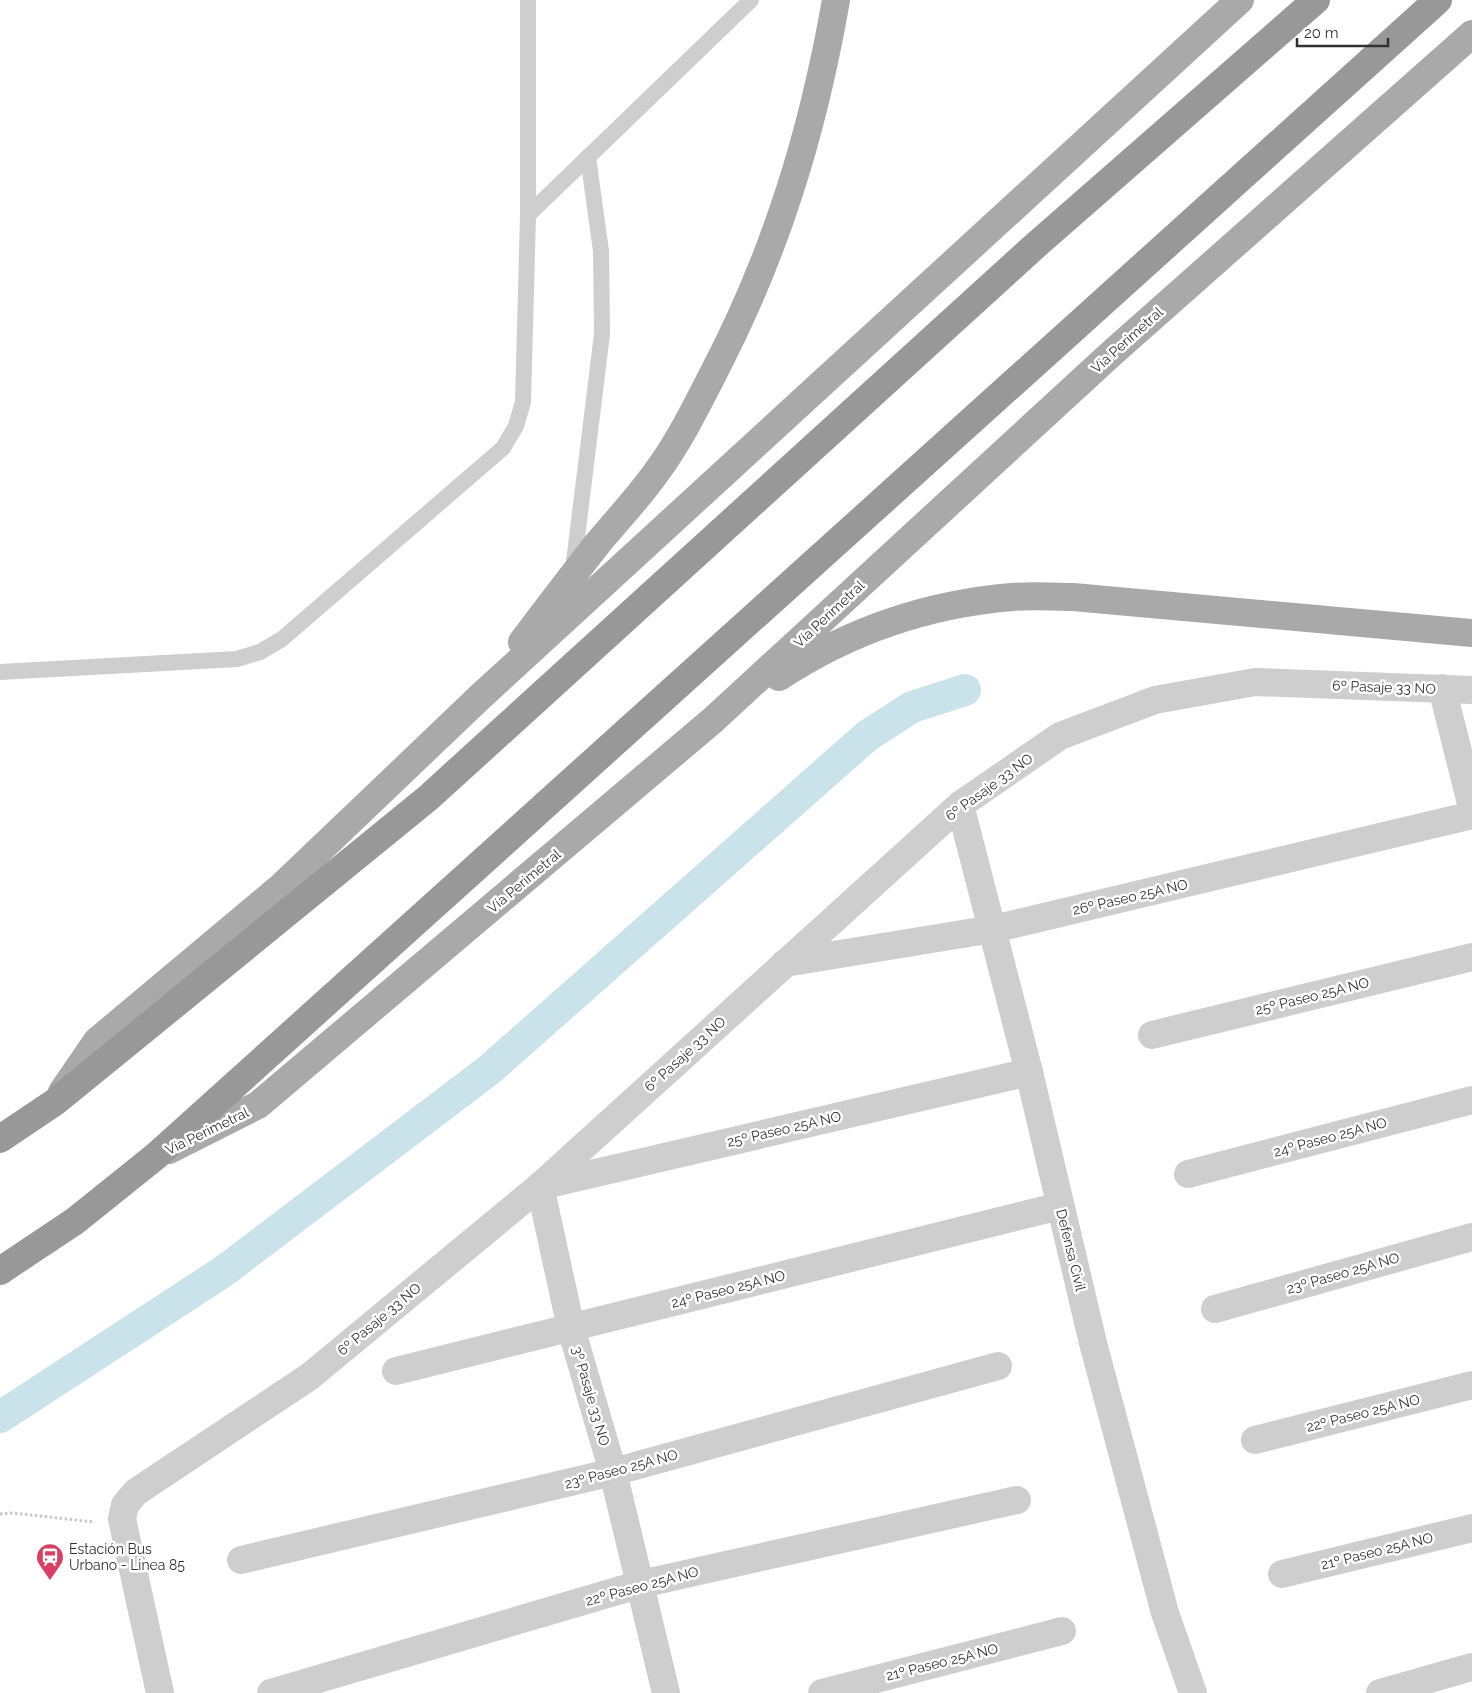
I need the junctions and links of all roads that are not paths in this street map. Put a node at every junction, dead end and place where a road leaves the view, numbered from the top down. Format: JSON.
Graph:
{"nodes":[{"id":1,"x":528,"y":0,"type":"edge"},
{"id":2,"x":750,"y":0,"type":"edge"},
{"id":3,"x":836,"y":0,"type":"edge"},
{"id":4,"x":1240,"y":0,"type":"edge"},
{"id":5,"x":1316,"y":0,"type":"edge"},
{"id":6,"x":1438,"y":0,"type":"edge"},
{"id":7,"x":1472,"y":34,"type":"edge"},
{"id":8,"x":588,"y":157,"type":"junction"},
{"id":9,"x":528,"y":215,"type":"junction"},
{"id":10,"x":572,"y":575,"type":"junction"},
{"id":11,"x":1472,"y":633,"type":"edge"},
{"id":12,"x":0,"y":672,"type":"edge"},
{"id":13,"x":1442,"y":688,"type":"junction"},
{"id":14,"x":1472,"y":690,"type":"edge"},
{"id":15,"x":482,"y":696,"type":"junction"},
{"id":16,"x":713,"y":720,"type":"junction"},
{"id":17,"x":960,"y":805,"type":"junction"},
{"id":18,"x":1472,"y":807,"type":"edge"},
{"id":19,"x":1472,"y":815,"type":"edge"},
{"id":20,"x":993,"y":929,"type":"junction"},
{"id":21,"x":1472,"y":957,"type":"edge"},
{"id":22,"x":785,"y":963,"type":"junction"},
{"id":23,"x":1152,"y":1035,"type":"dead end"},
{"id":24,"x":1029,"y":1072,"type":"junction"},
{"id":25,"x":1472,"y":1100,"type":"edge"},
{"id":26,"x":55,"y":1102,"type":"junction"},
{"id":27,"x":0,"y":1139,"type":"edge"},
{"id":28,"x":156,"y":1156,"type":"junction"},
{"id":29,"x":1188,"y":1174,"type":"dead end"},
{"id":30,"x":540,"y":1186,"type":"junction"},
{"id":31,"x":1060,"y":1206,"type":"junction"},
{"id":32,"x":1472,"y":1237,"type":"edge"},
{"id":33,"x":0,"y":1271,"type":"edge"},
{"id":34,"x":1215,"y":1309,"type":"dead end"},
{"id":35,"x":571,"y":1328,"type":"junction"},
{"id":36,"x":998,"y":1366,"type":"dead end"},
{"id":37,"x":396,"y":1371,"type":"dead end"},
{"id":38,"x":1472,"y":1385,"type":"edge"},
{"id":39,"x":1255,"y":1440,"type":"dead end"},
{"id":40,"x":613,"y":1472,"type":"junction"},
{"id":41,"x":1017,"y":1500,"type":"dead end"},
{"id":42,"x":1472,"y":1528,"type":"edge"},
{"id":43,"x":241,"y":1560,"type":"dead end"},
{"id":44,"x":1282,"y":1574,"type":"dead end"},
{"id":45,"x":641,"y":1584,"type":"junction"},
{"id":46,"x":1062,"y":1631,"type":"dead end"},
{"id":47,"x":1472,"y":1667,"type":"edge"},
{"id":48,"x":160,"y":1693,"type":"edge"},
{"id":49,"x":271,"y":1693,"type":"edge"},
{"id":50,"x":666,"y":1693,"type":"edge"},
{"id":51,"x":822,"y":1693,"type":"edge"},
{"id":52,"x":1192,"y":1693,"type":"edge"},
{"id":53,"x":1380,"y":1693,"type":"edge"}],
"edges":[{"from":1,"to":9,"type":"lane"},
{"from":2,"to":8,"type":"lane"},
{"from":3,"to":10,"type":"main road"},
{"from":4,"to":15,"type":"main road"},
{"from":5,"to":26,"type":"highway"},
{"from":6,"to":28,"type":"highway","name":"Vía Perimetral"},
{"from":7,"to":16,"type":"main road","name":"Vía Perimetral"},
{"from":8,"to":9,"type":"lane"},
{"from":8,"to":10,"type":"lane"},
{"from":9,"to":12,"type":"lane"},
{"from":10,"to":15,"type":"main road"},
{"from":11,"to":16,"type":"main road"},
{"from":13,"to":14,"type":"street","name":"6º Pasaje 33 NO"},
{"from":13,"to":17,"type":"street","name":"6º Pasaje 33 NO"},
{"from":13,"to":18,"type":"street"},
{"from":15,"to":26,"type":"main road"},
{"from":16,"to":28,"type":"main road","name":"Vía Perimetral"},
{"from":17,"to":20,"type":"street","name":"Defensa Civil"},
{"from":17,"to":22,"type":"street","name":"6º Pasaje 33 NO"},
{"from":19,"to":20,"type":"street","name":"26º Paseo 25A NO"},
{"from":20,"to":22,"type":"street","name":"26º Paseo 25A NO"},
{"from":20,"to":24,"type":"street","name":"Defensa Civil"},
{"from":21,"to":23,"type":"street","name":"25º Paseo 25A NO"},
{"from":22,"to":30,"type":"street","name":"6º Pasaje 33 NO"},
{"from":24,"to":30,"type":"street","name":"25º Paseo 25A NO"},
{"from":24,"to":31,"type":"street","name":"Defensa Civil"},
{"from":25,"to":29,"type":"street","name":"24º Paseo 25A NO"},
{"from":26,"to":27,"type":"highway"},
{"from":28,"to":33,"type":"highway","name":"Vía Perimetral"},
{"from":30,"to":35,"type":"street","name":"3º Pasaje 33 NO"},
{"from":30,"to":48,"type":"street","name":"6º Pasaje 33 NO"},
{"from":31,"to":35,"type":"street","name":"24º Paseo 25A NO"},
{"from":31,"to":52,"type":"street","name":"Defensa Civil"},
{"from":32,"to":34,"type":"street","name":"23º Paseo 25A NO"},
{"from":35,"to":37,"type":"street","name":"24º Paseo 25A NO"},
{"from":35,"to":40,"type":"street","name":"3º Pasaje 33 NO"},
{"from":36,"to":40,"type":"street","name":"23º Paseo 25A NO"},
{"from":38,"to":39,"type":"street","name":"22º Paseo 25A NO"},
{"from":40,"to":43,"type":"street","name":"23º Paseo 25A NO"},
{"from":40,"to":45,"type":"street","name":"3º Pasaje 33 NO"},
{"from":41,"to":45,"type":"street","name":"22º Paseo 25A NO"},
{"from":42,"to":44,"type":"street","name":"21º Paseo 25A NO"},
{"from":45,"to":49,"type":"street","name":"22º Paseo 25A NO"},
{"from":45,"to":50,"type":"street","name":"3º Pasaje 33 NO"},
{"from":46,"to":51,"type":"street","name":"21º Paseo 25A NO"},
{"from":47,"to":53,"type":"street"}]}
